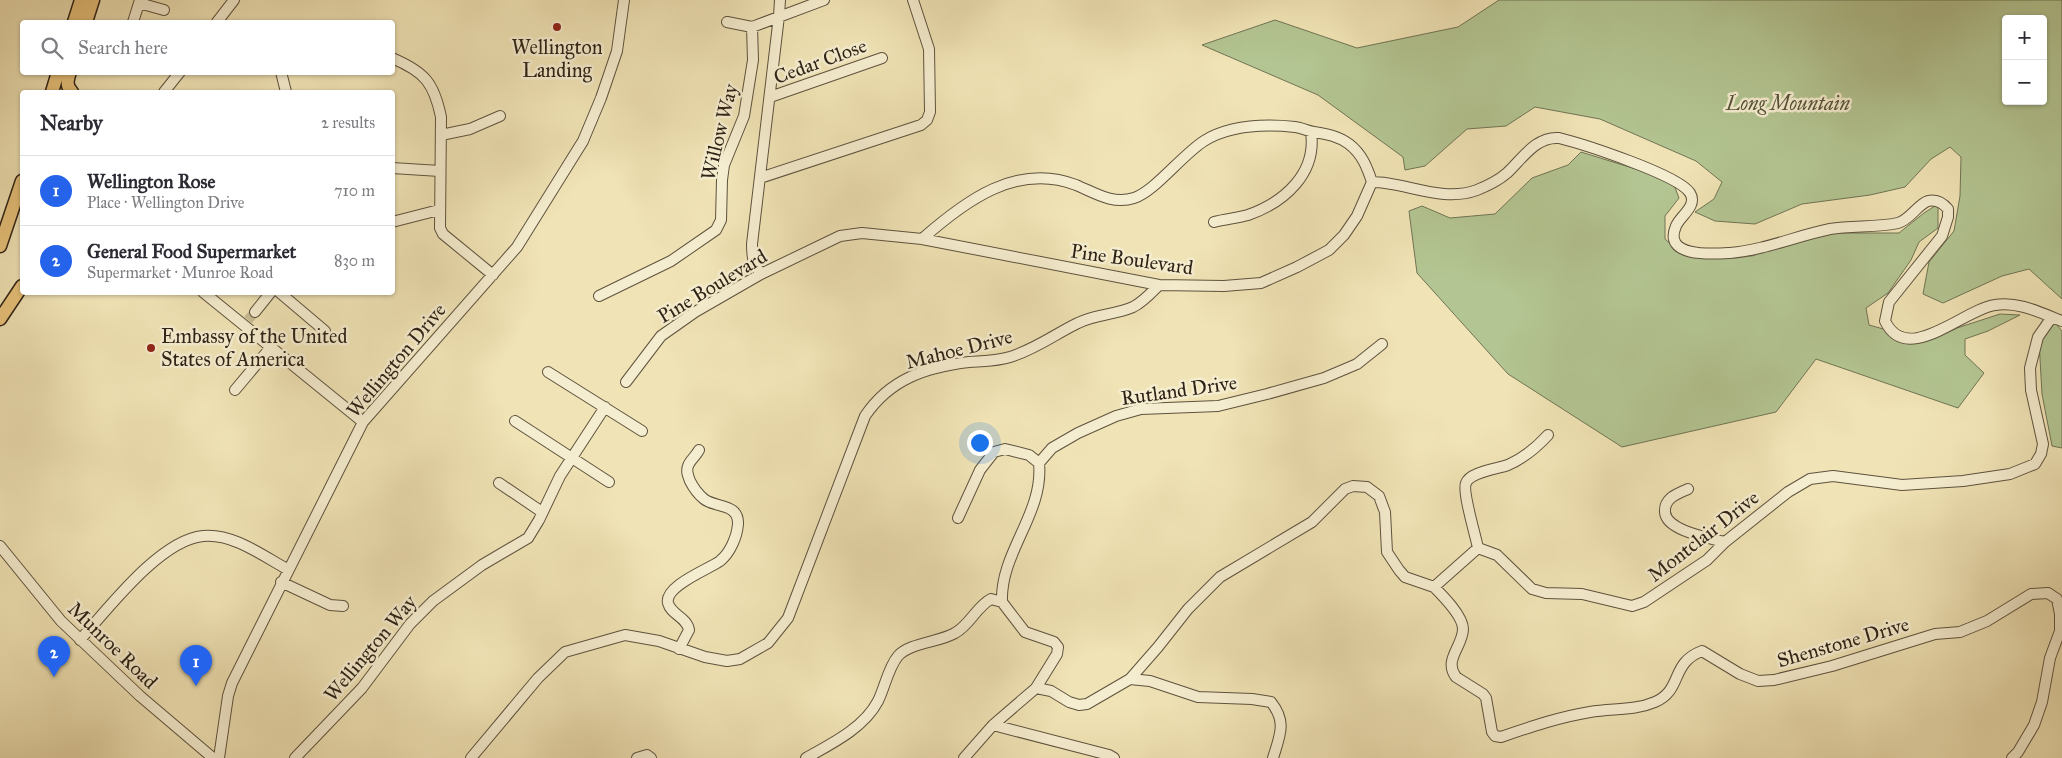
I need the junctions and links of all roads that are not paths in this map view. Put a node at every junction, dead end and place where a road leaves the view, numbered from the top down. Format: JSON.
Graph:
{"nodes":[{"id":1,"x":81,"y":0,"type":"edge"},
{"id":2,"x":93,"y":0,"type":"edge"},
{"id":3,"x":234,"y":0,"type":"edge"},
{"id":4,"x":624,"y":0,"type":"edge"},
{"id":5,"x":780,"y":0,"type":"edge"},
{"id":6,"x":824,"y":0,"type":"edge"},
{"id":7,"x":913,"y":0,"type":"edge"},
{"id":8,"x":139,"y":2,"type":"edge"},
{"id":9,"x":164,"y":10,"type":"dead end"},
{"id":10,"x":779,"y":16,"type":"junction"},
{"id":11,"x":75,"y":20,"type":"edge"},
{"id":12,"x":87,"y":20,"type":"edge"},
{"id":13,"x":134,"y":20,"type":"edge"},
{"id":14,"x":219,"y":20,"type":"edge"},
{"id":15,"x":727,"y":22,"type":"dead end"},
{"id":16,"x":752,"y":27,"type":"junction"},
{"id":17,"x":882,"y":58,"type":"dead end"},
{"id":18,"x":395,"y":59,"type":"edge"},
{"id":19,"x":57,"y":75,"type":"edge"},
{"id":20,"x":69,"y":75,"type":"edge"},
{"id":21,"x":178,"y":75,"type":"edge"},
{"id":22,"x":283,"y":75,"type":"edge"},
{"id":23,"x":53,"y":90,"type":"edge"},
{"id":24,"x":69,"y":90,"type":"edge"},
{"id":25,"x":166,"y":90,"type":"edge"},
{"id":26,"x":286,"y":90,"type":"edge"},
{"id":27,"x":770,"y":97,"type":"junction"},
{"id":28,"x":500,"y":116,"type":"dead end"},
{"id":29,"x":1312,"y":132,"type":"junction"},
{"id":30,"x":441,"y":135,"type":"junction"},
{"id":31,"x":395,"y":168,"type":"edge"},
{"id":32,"x":440,"y":171,"type":"junction"},
{"id":33,"x":760,"y":178,"type":"junction"},
{"id":34,"x":1372,"y":182,"type":"junction"},
{"id":35,"x":20,"y":186,"type":"edge"},
{"id":36,"x":440,"y":210,"type":"junction"},
{"id":37,"x":395,"y":221,"type":"edge"},
{"id":38,"x":1214,"y":222,"type":"dead end"},
{"id":39,"x":922,"y":239,"type":"junction"},
{"id":40,"x":0,"y":246,"type":"edge"},
{"id":41,"x":761,"y":274,"type":"junction"},
{"id":42,"x":493,"y":275,"type":"junction"},
{"id":43,"x":1159,"y":285,"type":"junction"},
{"id":44,"x":20,"y":288,"type":"edge"},
{"id":45,"x":208,"y":295,"type":"edge"},
{"id":46,"x":269,"y":295,"type":"edge"},
{"id":47,"x":283,"y":295,"type":"edge"},
{"id":48,"x":599,"y":296,"type":"dead end"},
{"id":49,"x":6,"y":303,"type":"edge"},
{"id":50,"x":2052,"y":317,"type":"junction"},
{"id":51,"x":0,"y":319,"type":"edge"},
{"id":52,"x":249,"y":319,"type":"junction"},
{"id":53,"x":2062,"y":321,"type":"edge"},
{"id":54,"x":325,"y":331,"type":"dead end"},
{"id":55,"x":1382,"y":344,"type":"dead end"},
{"id":56,"x":271,"y":347,"type":"junction"},
{"id":57,"x":548,"y":372,"type":"dead end"},
{"id":58,"x":626,"y":382,"type":"dead end"},
{"id":59,"x":235,"y":390,"type":"dead end"},
{"id":60,"x":605,"y":407,"type":"junction"},
{"id":61,"x":515,"y":421,"type":"dead end"},
{"id":62,"x":363,"y":422,"type":"junction"},
{"id":63,"x":642,"y":431,"type":"dead end"},
{"id":64,"x":1548,"y":435,"type":"dead end"},
{"id":65,"x":699,"y":450,"type":"dead end"},
{"id":66,"x":572,"y":458,"type":"junction"},
{"id":67,"x":1039,"y":463,"type":"junction"},
{"id":68,"x":609,"y":482,"type":"dead end"},
{"id":69,"x":498,"y":483,"type":"dead end"},
{"id":70,"x":1688,"y":489,"type":"dead end"},
{"id":71,"x":542,"y":512,"type":"junction"},
{"id":72,"x":958,"y":518,"type":"dead end"},
{"id":73,"x":1726,"y":542,"type":"junction"},
{"id":74,"x":0,"y":546,"type":"edge"},
{"id":75,"x":1478,"y":548,"type":"junction"},
{"id":76,"x":287,"y":570,"type":"junction"},
{"id":77,"x":281,"y":582,"type":"junction"},
{"id":78,"x":1434,"y":587,"type":"junction"},
{"id":79,"x":1002,"y":602,"type":"junction"},
{"id":80,"x":343,"y":606,"type":"dead end"},
{"id":81,"x":80,"y":640,"type":"junction"},
{"id":82,"x":679,"y":649,"type":"junction"},
{"id":83,"x":1130,"y":679,"type":"junction"},
{"id":84,"x":1036,"y":688,"type":"junction"},
{"id":85,"x":994,"y":725,"type":"junction"},
{"id":86,"x":213,"y":758,"type":"edge"},
{"id":87,"x":220,"y":758,"type":"edge"},
{"id":88,"x":295,"y":758,"type":"edge"},
{"id":89,"x":471,"y":758,"type":"edge"},
{"id":90,"x":637,"y":758,"type":"edge"},
{"id":91,"x":651,"y":758,"type":"edge"},
{"id":92,"x":806,"y":758,"type":"edge"},
{"id":93,"x":964,"y":758,"type":"edge"},
{"id":94,"x":1114,"y":758,"type":"edge"},
{"id":95,"x":1273,"y":758,"type":"edge"},
{"id":96,"x":2012,"y":758,"type":"edge"}],
"edges":[{"from":1,"to":11,"type":"main road"},
{"from":2,"to":12,"type":"main road"},
{"from":3,"to":14,"type":"street"},
{"from":4,"to":42,"type":"street","name":"Wellington Drive"},
{"from":5,"to":10,"type":"street"},
{"from":6,"to":10,"type":"street"},
{"from":7,"to":33,"type":"street"},
{"from":8,"to":9,"type":"street"},
{"from":8,"to":13,"type":"street"},
{"from":10,"to":16,"type":"street"},
{"from":10,"to":27,"type":"street"},
{"from":15,"to":16,"type":"street"},
{"from":16,"to":48,"type":"street","name":"Willow Way"},
{"from":17,"to":27,"type":"street","name":"Cedar Close"},
{"from":18,"to":30,"type":"street"},
{"from":19,"to":23,"type":"main road"},
{"from":20,"to":24,"type":"main road"},
{"from":21,"to":25,"type":"street"},
{"from":22,"to":26,"type":"street"},
{"from":27,"to":33,"type":"street"},
{"from":28,"to":30,"type":"street"},
{"from":29,"to":34,"type":"street"},
{"from":29,"to":38,"type":"street"},
{"from":29,"to":39,"type":"street"},
{"from":30,"to":32,"type":"street"},
{"from":31,"to":32,"type":"street"},
{"from":32,"to":36,"type":"street"},
{"from":33,"to":41,"type":"street"},
{"from":34,"to":43,"type":"street","name":"Pine Boulevard"},
{"from":34,"to":50,"type":"street"},
{"from":35,"to":40,"type":"main road"},
{"from":36,"to":37,"type":"street"},
{"from":36,"to":42,"type":"street"},
{"from":39,"to":41,"type":"street","name":"Pine Boulevard"},
{"from":39,"to":43,"type":"street","name":"Pine Boulevard"},
{"from":41,"to":58,"type":"street","name":"Pine Boulevard"},
{"from":42,"to":62,"type":"street","name":"Wellington Drive"},
{"from":43,"to":82,"type":"street","name":"Mahoe Drive"},
{"from":44,"to":49,"type":"main road"},
{"from":45,"to":52,"type":"street"},
{"from":46,"to":52,"type":"street"},
{"from":47,"to":54,"type":"street"},
{"from":49,"to":51,"type":"main road"},
{"from":50,"to":53,"type":"street"},
{"from":50,"to":73,"type":"street","name":"Montclair Drive"},
{"from":52,"to":56,"type":"street"},
{"from":55,"to":67,"type":"street","name":"Rutland Drive"},
{"from":56,"to":59,"type":"street"},
{"from":56,"to":62,"type":"street"},
{"from":57,"to":60,"type":"street"},
{"from":60,"to":63,"type":"street"},
{"from":60,"to":66,"type":"street","name":"Wellington Way"},
{"from":61,"to":66,"type":"street"},
{"from":62,"to":76,"type":"street","name":"Wellington Drive"},
{"from":64,"to":75,"type":"street"},
{"from":65,"to":82,"type":"street"},
{"from":66,"to":68,"type":"street"},
{"from":66,"to":71,"type":"street","name":"Wellington Way"},
{"from":67,"to":72,"type":"street"},
{"from":67,"to":79,"type":"street"},
{"from":69,"to":71,"type":"street"},
{"from":70,"to":73,"type":"street"},
{"from":71,"to":88,"type":"street","name":"Wellington Way"},
{"from":73,"to":75,"type":"street","name":"Montclair Drive"},
{"from":74,"to":81,"type":"street","name":"Munroe Road"},
{"from":75,"to":78,"type":"street"},
{"from":76,"to":77,"type":"street","name":"Wellington Drive"},
{"from":76,"to":81,"type":"street"},
{"from":77,"to":80,"type":"street"},
{"from":77,"to":87,"type":"street","name":"Wellington Drive"},
{"from":78,"to":83,"type":"street"},
{"from":78,"to":96,"type":"street","name":"Shenstone Drive"},
{"from":79,"to":84,"type":"street"},
{"from":79,"to":92,"type":"street"},
{"from":81,"to":86,"type":"street","name":"Munroe Road"},
{"from":82,"to":89,"type":"street","name":"Mahoe Drive"},
{"from":83,"to":84,"type":"street"},
{"from":83,"to":95,"type":"street"},
{"from":84,"to":85,"type":"street"},
{"from":85,"to":93,"type":"street"},
{"from":85,"to":94,"type":"street"},
{"from":90,"to":91,"type":"street"}]}
